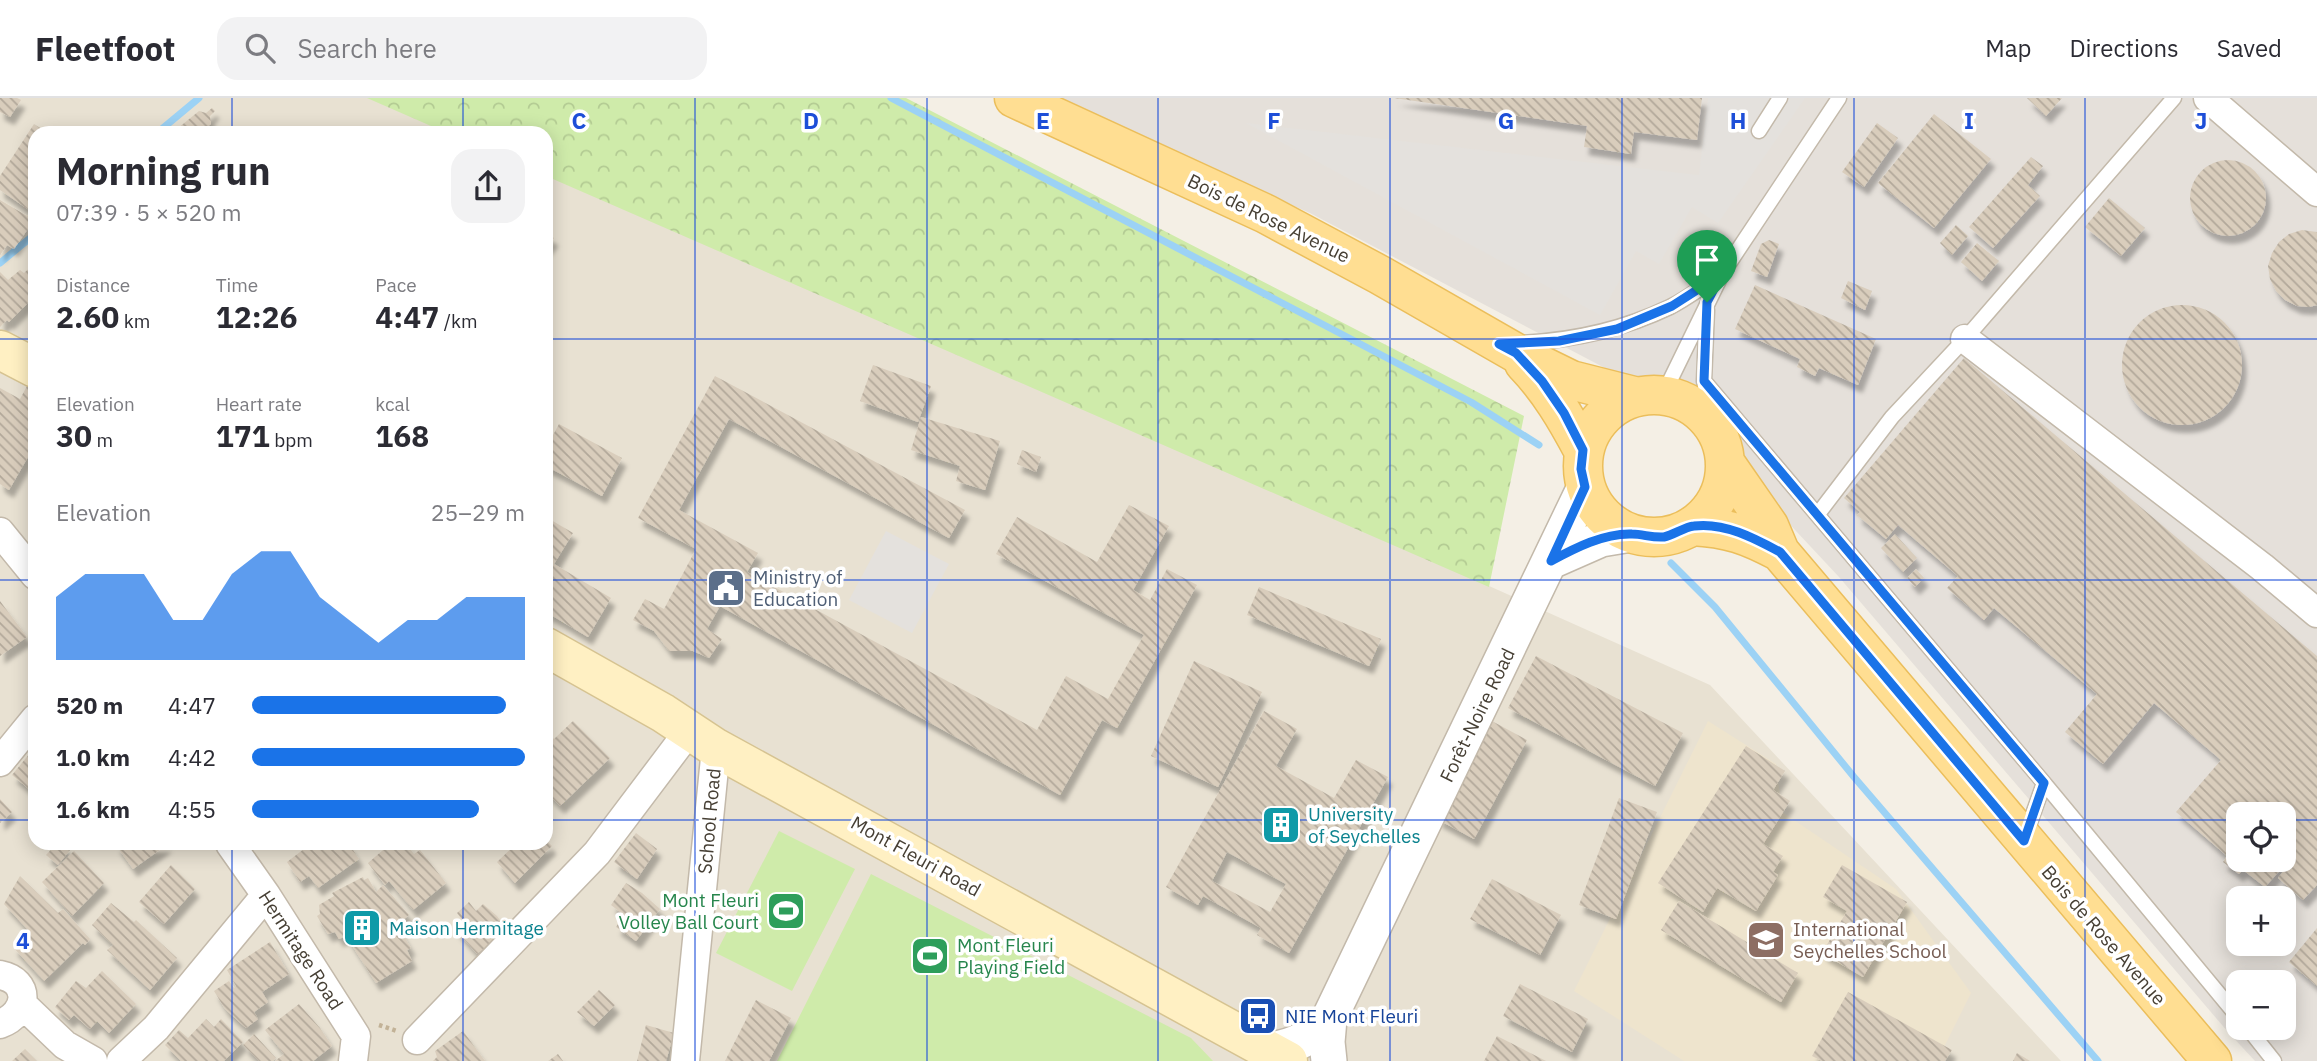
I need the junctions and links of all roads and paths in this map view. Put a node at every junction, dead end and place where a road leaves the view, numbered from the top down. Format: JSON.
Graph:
{"nodes":[{"id":1,"x":1014,"y":98,"type":"edge"},
{"id":2,"x":1780,"y":98,"type":"edge"},
{"id":3,"x":1839,"y":98,"type":"edge"},
{"id":4,"x":2174,"y":98,"type":"edge"},
{"id":5,"x":2208,"y":98,"type":"edge"},
{"id":6,"x":1759,"y":131,"type":"dead end"},
{"id":7,"x":2317,"y":192,"type":"edge"},
{"id":8,"x":1722,"y":274,"type":"junction"},
{"id":9,"x":1707,"y":302,"type":"junction"},
{"id":10,"x":1965,"y":339,"type":"junction"},
{"id":11,"x":1508,"y":349,"type":"junction"},
{"id":12,"x":1704,"y":381,"type":"junction"},
{"id":13,"x":1649,"y":395,"type":"junction"},
{"id":14,"x":1714,"y":426,"type":"junction"},
{"id":15,"x":1583,"y":450,"type":"junction"},
{"id":16,"x":1726,"y":464,"type":"junction"},
{"id":17,"x":1585,"y":487,"type":"junction"},
{"id":18,"x":1818,"y":514,"type":"junction"},
{"id":19,"x":1692,"y":526,"type":"junction"},
{"id":20,"x":0,"y":532,"type":"edge"},
{"id":21,"x":1631,"y":534,"type":"junction"},
{"id":22,"x":1780,"y":552,"type":"junction"},
{"id":23,"x":1551,"y":561,"type":"junction"},
{"id":24,"x":28,"y":566,"type":"edge"},
{"id":25,"x":2317,"y":613,"type":"edge"},
{"id":26,"x":553,"y":651,"type":"edge"},
{"id":27,"x":28,"y":728,"type":"edge"},
{"id":28,"x":703,"y":739,"type":"junction"},
{"id":29,"x":0,"y":762,"type":"edge"},
{"id":30,"x":2044,"y":783,"type":"junction"},
{"id":31,"x":2024,"y":841,"type":"junction"},
{"id":32,"x":234,"y":850,"type":"edge"},
{"id":33,"x":266,"y":895,"type":"junction"},
{"id":34,"x":0,"y":975,"type":"edge"},
{"id":35,"x":2226,"y":1003,"type":"edge"},
{"id":36,"x":22,"y":1004,"type":"junction"},
{"id":37,"x":1329,"y":1019,"type":"junction"},
{"id":38,"x":0,"y":1024,"type":"edge"},
{"id":39,"x":417,"y":1040,"type":"joint"},
{"id":40,"x":2258,"y":1040,"type":"edge"},
{"id":41,"x":2261,"y":1044,"type":"junction"},
{"id":42,"x":355,"y":1049,"type":"edge"},
{"id":43,"x":1278,"y":1056,"type":"edge"},
{"id":44,"x":93,"y":1061,"type":"edge"},
{"id":45,"x":121,"y":1061,"type":"edge"},
{"id":46,"x":685,"y":1061,"type":"edge"},
{"id":47,"x":1329,"y":1061,"type":"edge"},
{"id":48,"x":2212,"y":1061,"type":"edge"},
{"id":49,"x":2274,"y":1061,"type":"edge"},
{"id":50,"x":2286,"y":1061,"type":"edge"}],
"edges":[{"from":1,"to":11,"type":"main road","name":"Bois de Rose Avenue"},
{"from":2,"to":6,"type":"lane"},
{"from":3,"to":8,"type":"lane"},
{"from":4,"to":10,"type":"lane"},
{"from":5,"to":7,"type":"street"},
{"from":8,"to":9,"type":"lane"},
{"from":8,"to":11,"type":"lane"},
{"from":9,"to":12,"type":"lane"},
{"from":9,"to":13,"type":"lane"},
{"from":10,"to":18,"type":"lane"},
{"from":10,"to":25,"type":"street"},
{"from":11,"to":13,"type":"main road","name":"Bois de Rose Avenue"},
{"from":11,"to":15,"type":"main road","name":"Bois de Rose Avenue"},
{"from":12,"to":14,"type":"lane"},
{"from":12,"to":18,"type":"lane"},
{"from":13,"to":14,"type":"main road"},
{"from":13,"to":15,"type":"main road"},
{"from":14,"to":16,"type":"main road"},
{"from":15,"to":17,"type":"main road"},
{"from":16,"to":19,"type":"main road"},
{"from":16,"to":22,"type":"main road","name":"Bois de Rose Avenue"},
{"from":17,"to":21,"type":"main road"},
{"from":17,"to":23,"type":"street","name":"Forêt-Noire Road"},
{"from":18,"to":30,"type":"lane"},
{"from":19,"to":21,"type":"main road"},
{"from":19,"to":22,"type":"main road","name":"Bois de Rose Avenue"},
{"from":20,"to":24,"type":"street"},
{"from":21,"to":23,"type":"street"},
{"from":22,"to":31,"type":"main road","name":"Bois de Rose Avenue"},
{"from":23,"to":37,"type":"street","name":"Forêt-Noire Road"},
{"from":26,"to":28,"type":"main road","name":"Mont Fleuri Road"},
{"from":27,"to":29,"type":"street"},
{"from":28,"to":39,"type":"street"},
{"from":28,"to":43,"type":"main road","name":"Mont Fleuri Road"},
{"from":28,"to":46,"type":"street","name":"School Road"},
{"from":30,"to":31,"type":"lane"},
{"from":30,"to":35,"type":"lane"},
{"from":31,"to":48,"type":"main road","name":"Bois de Rose Avenue"},
{"from":32,"to":33,"type":"street","name":"Hermitage Road"},
{"from":33,"to":42,"type":"street","name":"Hermitage Road"},
{"from":33,"to":45,"type":"street"},
{"from":34,"to":36,"type":"street"},
{"from":36,"to":38,"type":"street"},
{"from":36,"to":44,"type":"street"},
{"from":37,"to":43,"type":"street","name":"Forêt-Noire Road"},
{"from":37,"to":47,"type":"street","name":"Forêt-Noire Road"},
{"from":39,"to":42,"type":"path"},
{"from":40,"to":41,"type":"lane"},
{"from":41,"to":49,"type":"lane"},
{"from":41,"to":50,"type":"lane"}]}
